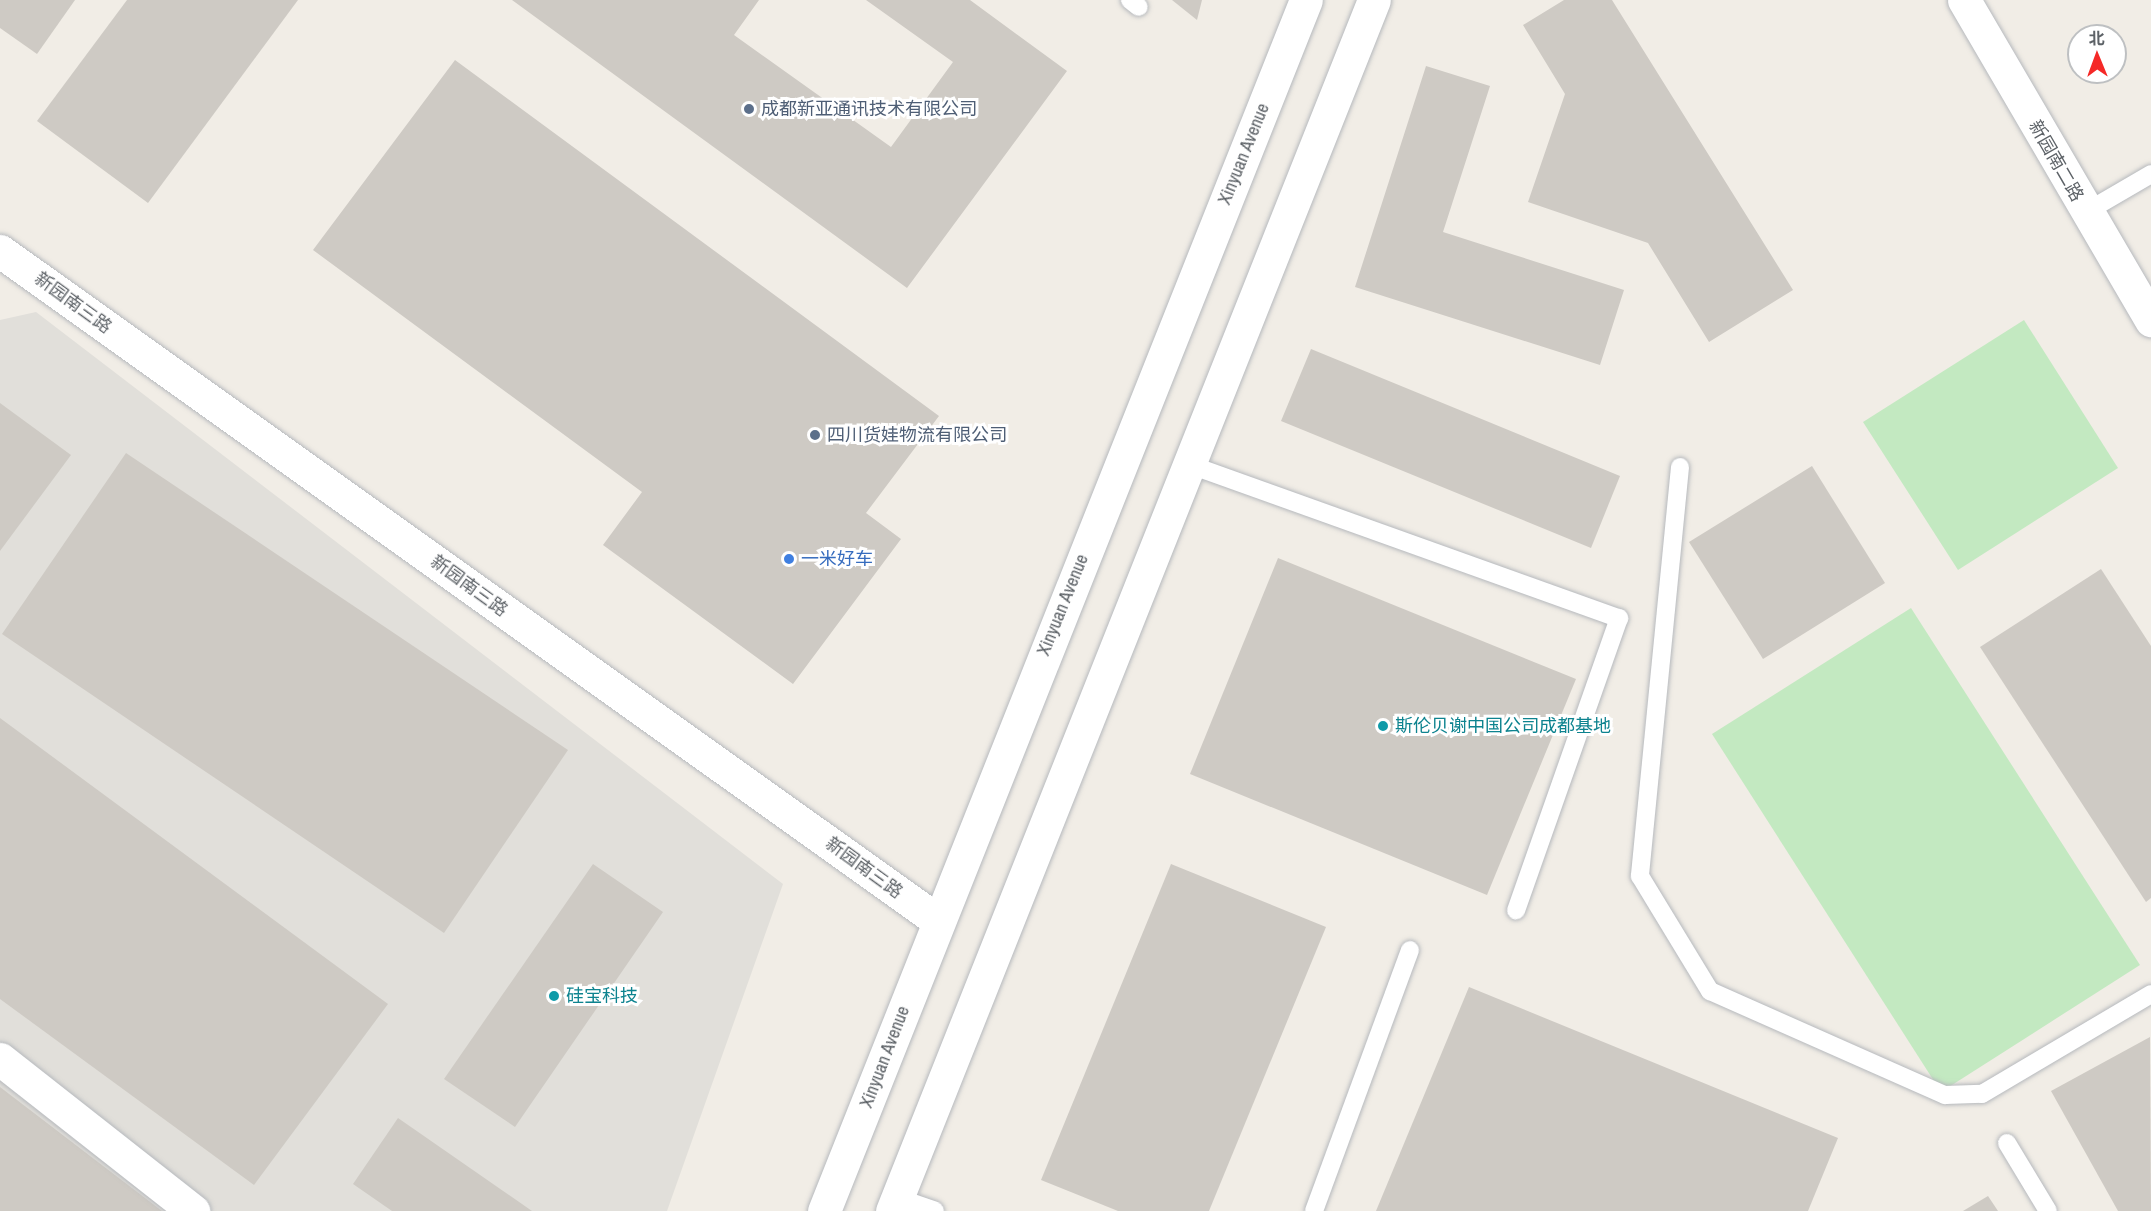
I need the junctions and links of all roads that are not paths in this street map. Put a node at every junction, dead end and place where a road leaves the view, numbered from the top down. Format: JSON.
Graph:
{"nodes":[{"id":1,"x":1306,"y":0,"type":"edge"},
{"id":2,"x":1374,"y":0,"type":"edge"},
{"id":3,"x":1964,"y":0,"type":"edge"},
{"id":4,"x":2151,"y":174,"type":"edge"},
{"id":5,"x":2086,"y":212,"type":"junction"},
{"id":6,"x":0,"y":251,"type":"edge"},
{"id":7,"x":2151,"y":320,"type":"edge"},
{"id":8,"x":1188,"y":464,"type":"junction"},
{"id":9,"x":1680,"y":467,"type":"dead end"},
{"id":10,"x":1516,"y":910,"type":"dead end"},
{"id":11,"x":937,"y":920,"type":"junction"},
{"id":12,"x":1410,"y":950,"type":"dead end"},
{"id":13,"x":2151,"y":994,"type":"edge"},
{"id":14,"x":0,"y":1059,"type":"edge"},
{"id":15,"x":2007,"y":1143,"type":"dead end"},
{"id":16,"x":895,"y":1204,"type":"edge"},
{"id":17,"x":193,"y":1211,"type":"edge"},
{"id":18,"x":824,"y":1211,"type":"edge"},
{"id":19,"x":935,"y":1211,"type":"edge"},
{"id":20,"x":1314,"y":1211,"type":"edge"},
{"id":21,"x":2048,"y":1211,"type":"edge"}],
"edges":[{"from":1,"to":11,"type":"street","name":"Xinyuan Avenue"},
{"from":2,"to":8,"type":"street"},
{"from":3,"to":5,"type":"street","name":"新园南二路"},
{"from":4,"to":5,"type":"lane"},
{"from":5,"to":7,"type":"street","name":"新园南二路"},
{"from":6,"to":11,"type":"street","name":"新园南三路"},
{"from":8,"to":10,"type":"lane"},
{"from":8,"to":16,"type":"street"},
{"from":9,"to":13,"type":"lane"},
{"from":11,"to":18,"type":"street","name":"Xinyuan Avenue"},
{"from":12,"to":20,"type":"lane"},
{"from":14,"to":17,"type":"street"},
{"from":15,"to":21,"type":"lane"},
{"from":16,"to":19,"type":"lane"}]}
